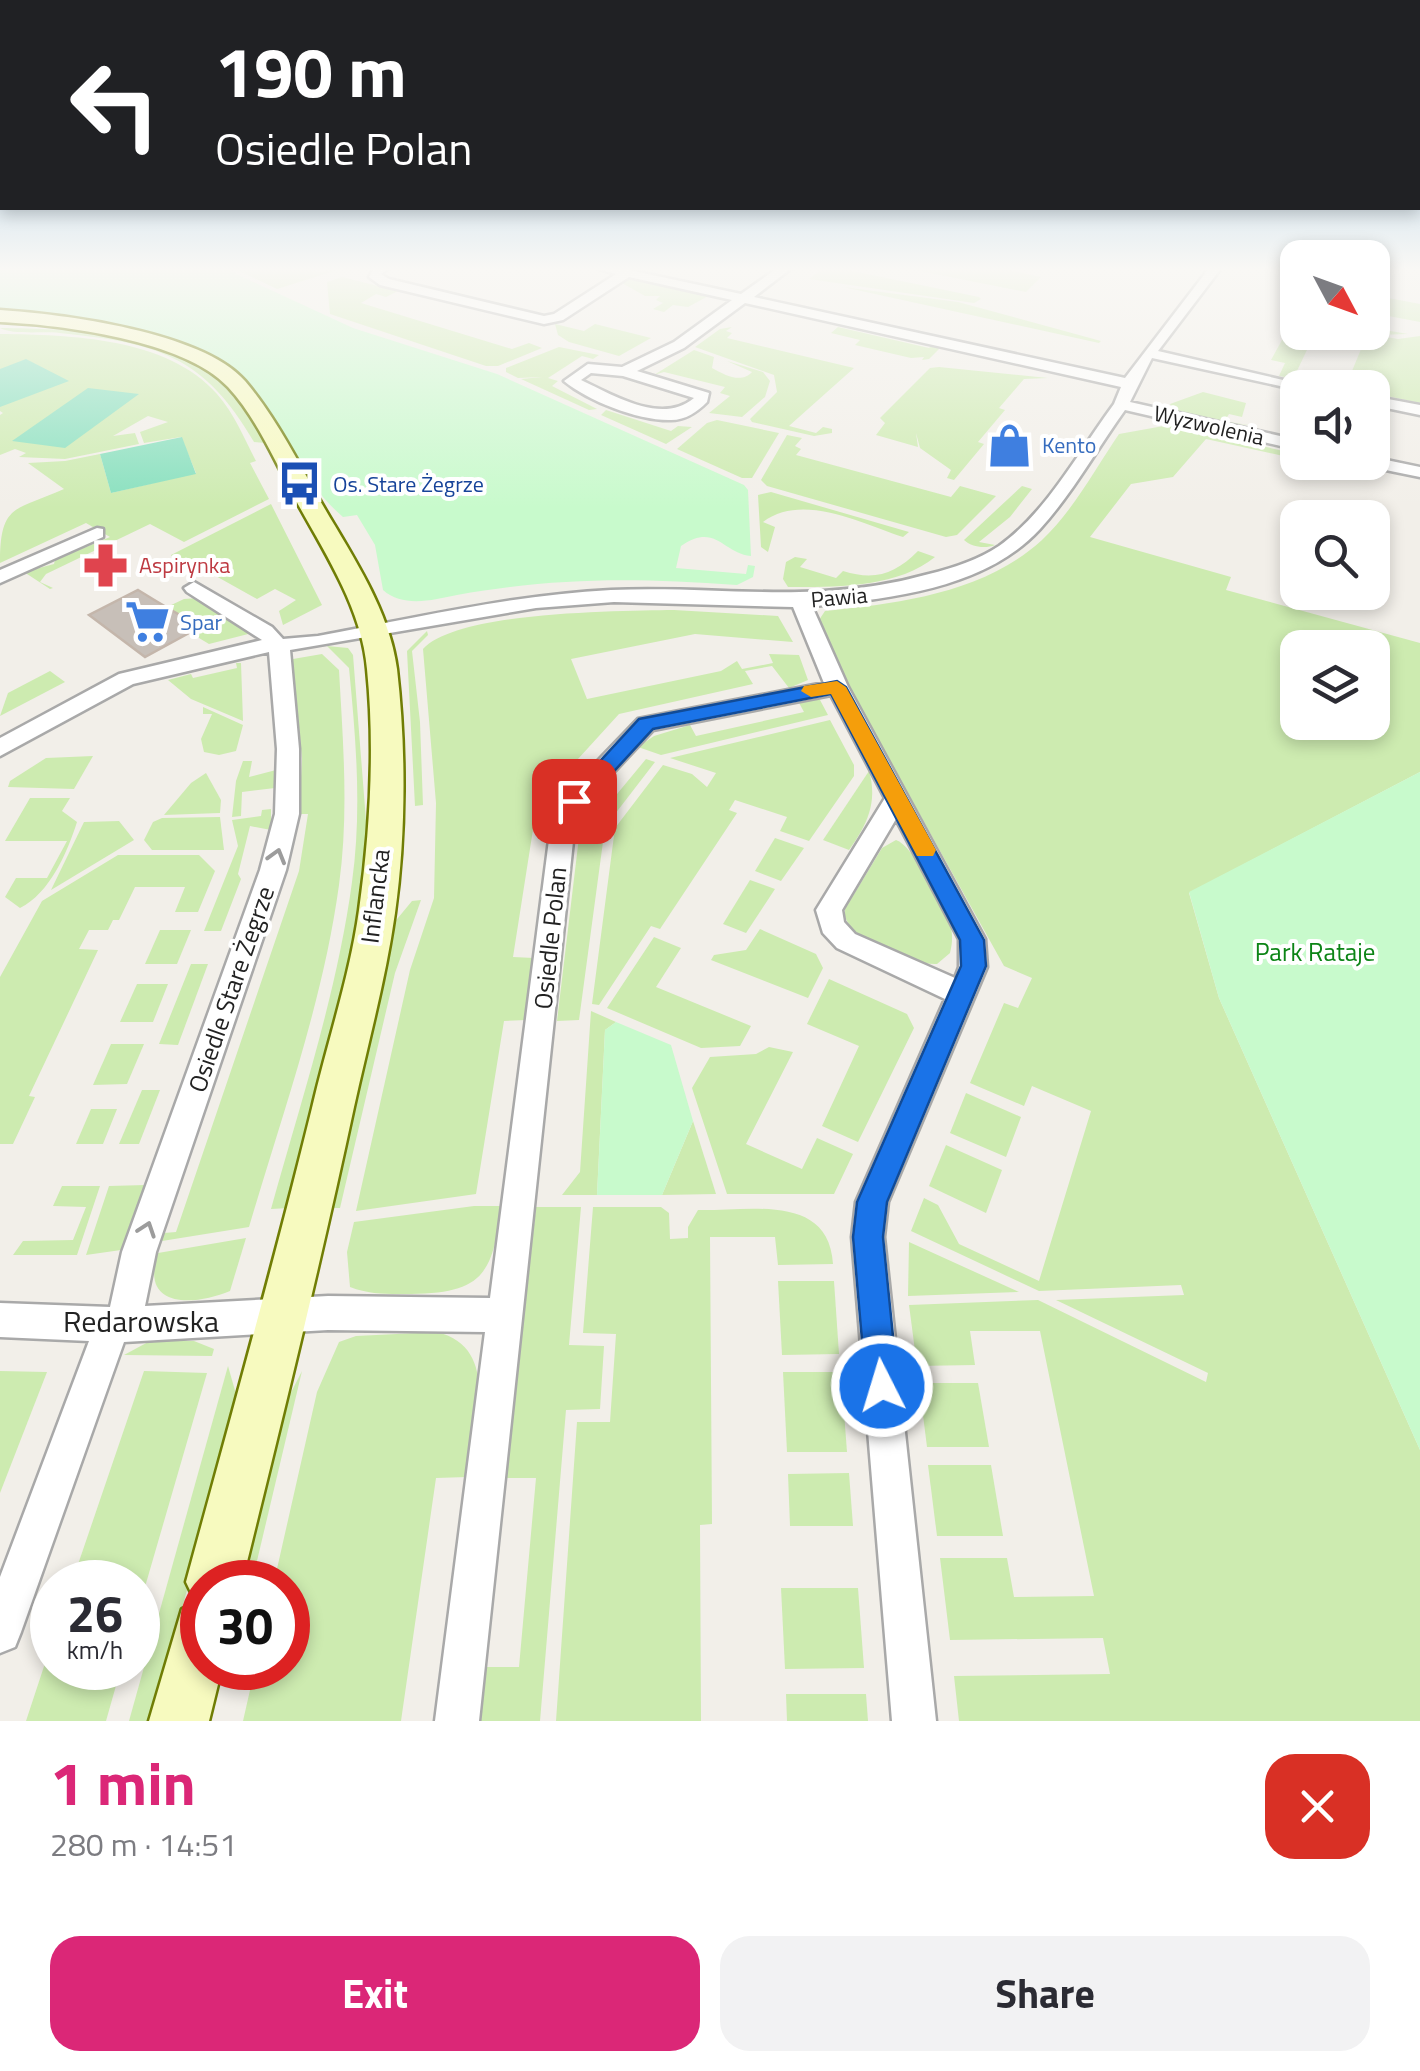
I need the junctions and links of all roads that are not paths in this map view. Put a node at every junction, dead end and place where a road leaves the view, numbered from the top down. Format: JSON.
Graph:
{"nodes":[{"id":1,"x":168,"y":347,"type":"edge"},
{"id":2,"x":673,"y":347,"type":"edge"},
{"id":3,"x":964,"y":347,"type":"edge"},
{"id":4,"x":1152,"y":347,"type":"edge"},
{"id":5,"x":1148,"y":353,"type":"junction"},
{"id":6,"x":624,"y":372,"type":"junction"},
{"id":7,"x":1280,"y":382,"type":"edge"},
{"id":8,"x":1130,"y":384,"type":"junction"},
{"id":9,"x":1390,"y":404,"type":"edge"},
{"id":10,"x":1120,"y":405,"type":"junction"},
{"id":11,"x":1420,"y":410,"type":"edge"},
{"id":12,"x":1280,"y":441,"type":"edge"},
{"id":13,"x":1390,"y":466,"type":"edge"},
{"id":14,"x":1420,"y":472,"type":"edge"},
{"id":15,"x":97,"y":534,"type":"dead end"},
{"id":16,"x":0,"y":578,"type":"edge"},
{"id":17,"x":194,"y":588,"type":"dead end"},
{"id":18,"x":800,"y":601,"type":"junction"},
{"id":19,"x":374,"y":632,"type":"junction"},
{"id":20,"x":279,"y":647,"type":"junction"},
{"id":21,"x":837,"y":687,"type":"junction"},
{"id":22,"x":0,"y":748,"type":"edge"},
{"id":23,"x":897,"y":797,"type":"junction"},
{"id":24,"x":963,"y":994,"type":"junction"},
{"id":25,"x":281,"y":1315,"type":"junction"},
{"id":26,"x":503,"y":1315,"type":"junction"},
{"id":27,"x":0,"y":1320,"type":"edge"},
{"id":28,"x":118,"y":1324,"type":"junction"},
{"id":29,"x":220,"y":1560,"type":"edge"},
{"id":30,"x":0,"y":1632,"type":"edge"},
{"id":31,"x":187,"y":1690,"type":"edge"},
{"id":32,"x":180,"y":1721,"type":"edge"},
{"id":33,"x":457,"y":1721,"type":"edge"},
{"id":34,"x":914,"y":1721,"type":"edge"}],
"edges":[{"from":1,"to":19,"type":"street","name":"Inflancka"},
{"from":2,"to":6,"type":"street"},
{"from":3,"to":8,"type":"street","name":"Wyzwolenia"},
{"from":4,"to":5,"type":"street","name":"Pawia"},
{"from":5,"to":7,"type":"street"},
{"from":5,"to":8,"type":"street","name":"Pawia"},
{"from":6,"to":6,"type":"street"},
{"from":8,"to":10,"type":"street","name":"Pawia"},
{"from":9,"to":11,"type":"street"},
{"from":10,"to":12,"type":"street","name":"Wyzwolenia"},
{"from":10,"to":18,"type":"street","name":"Pawia"},
{"from":13,"to":14,"type":"street"},
{"from":15,"to":16,"type":"street"},
{"from":17,"to":20,"type":"street"},
{"from":18,"to":19,"type":"street","name":"Pawia"},
{"from":18,"to":21,"type":"street"},
{"from":19,"to":20,"type":"street"},
{"from":19,"to":25,"type":"street","name":"Inflancka"},
{"from":20,"to":22,"type":"street"},
{"from":28,"to":20,"type":"street","name":"Osiedle Stare Żegrze","one_way":true},
{"from":21,"to":23,"type":"street"},
{"from":21,"to":26,"type":"street","name":"Osiedle Polan"},
{"from":23,"to":24,"type":"street"},
{"from":23,"to":24,"type":"street"},
{"from":24,"to":34,"type":"street"},
{"from":25,"to":26,"type":"street"},
{"from":25,"to":28,"type":"street","name":"Redarowska"},
{"from":25,"to":29,"type":"street","name":"Inflancka"},
{"from":26,"to":33,"type":"street","name":"Osiedle Polan"},
{"from":27,"to":28,"type":"street","name":"Redarowska"},
{"from":28,"to":30,"type":"street","name":"Osiedle Stare Żegrze"},
{"from":31,"to":32,"type":"street"}]}
